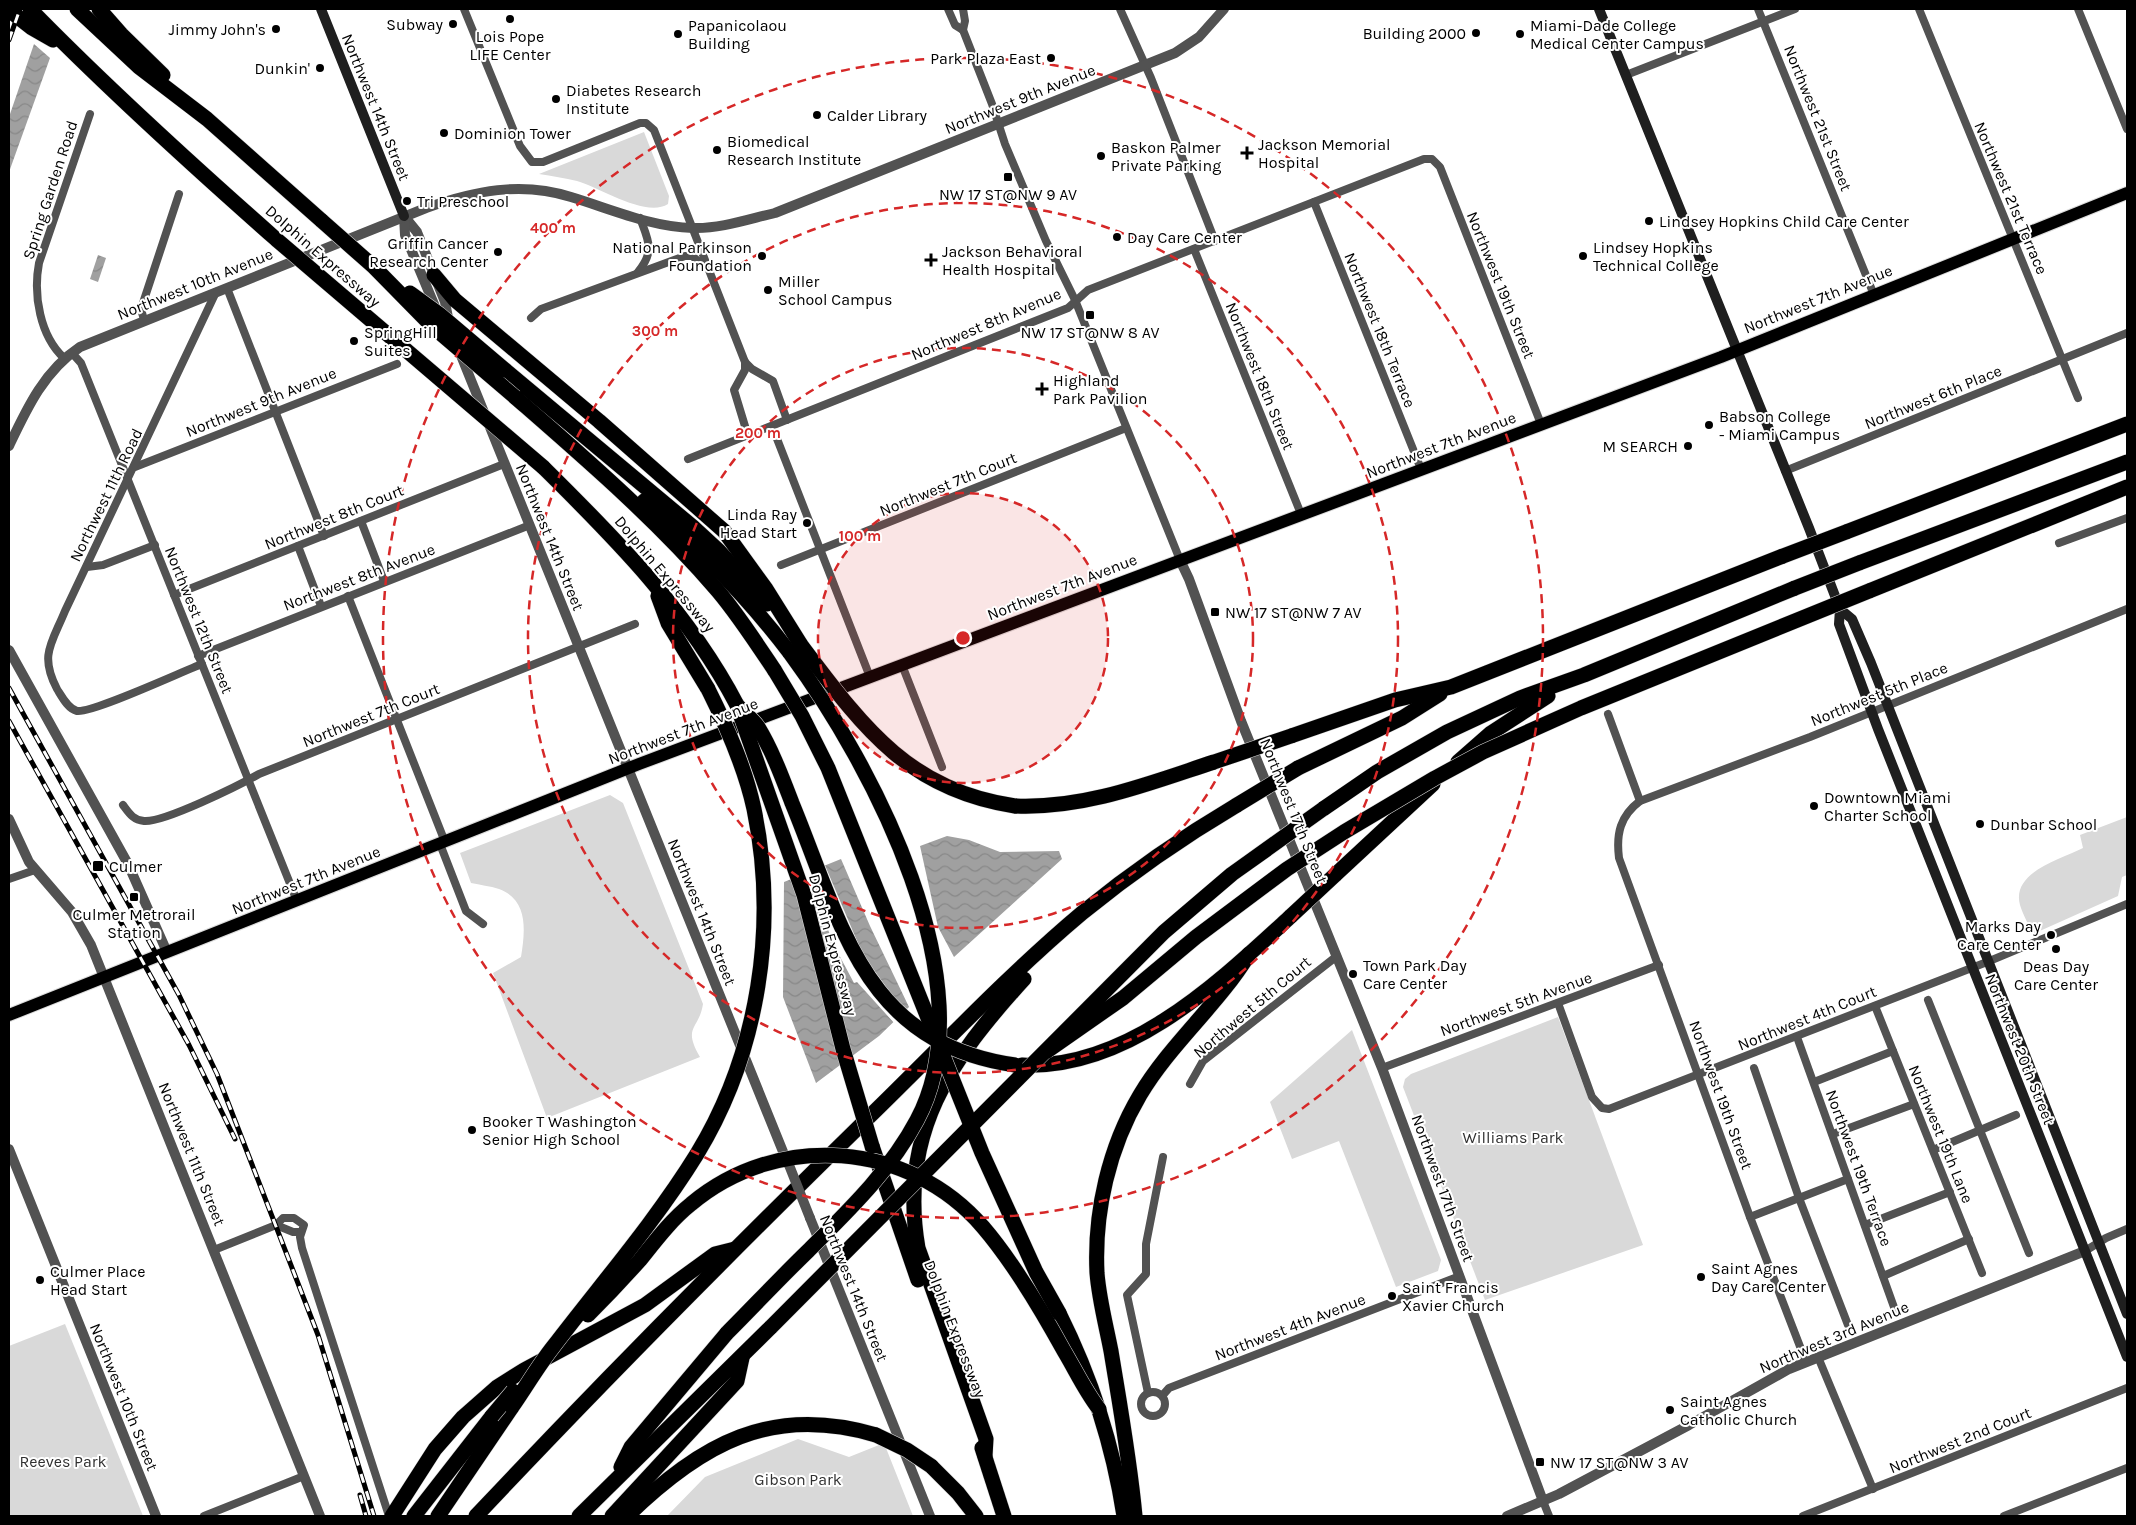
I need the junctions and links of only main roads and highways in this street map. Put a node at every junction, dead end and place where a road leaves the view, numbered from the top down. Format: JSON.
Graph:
{"nodes":[{"id":1,"x":30,"y":9,"type":"edge"},
{"id":2,"x":76,"y":9,"type":"edge"},
{"id":3,"x":99,"y":9,"type":"edge"},
{"id":4,"x":321,"y":9,"type":"edge"},
{"id":5,"x":1599,"y":9,"type":"edge"},
{"id":6,"x":9,"y":10,"type":"edge"},
{"id":7,"x":67,"y":48,"type":"junction"},
{"id":8,"x":207,"y":118,"type":"junction"},
{"id":9,"x":2127,"y":194,"type":"edge"},
{"id":10,"x":404,"y":216,"type":"road end"},
{"id":11,"x":374,"y":267,"type":"junction"},
{"id":12,"x":434,"y":275,"type":"road end"},
{"id":13,"x":1736,"y":350,"type":"junction"},
{"id":14,"x":2127,"y":424,"type":"edge"},
{"id":15,"x":2127,"y":462,"type":"edge"},
{"id":16,"x":605,"y":476,"type":"junction"},
{"id":17,"x":2127,"y":487,"type":"edge"},
{"id":18,"x":654,"y":585,"type":"junction"},
{"id":19,"x":1840,"y":609,"type":"junction"},
{"id":20,"x":796,"y":649,"type":"junction"},
{"id":21,"x":1584,"y":675,"type":"junction"},
{"id":22,"x":1451,"y":687,"type":"junction"},
{"id":23,"x":736,"y":705,"type":"junction"},
{"id":24,"x":1249,"y":954,"type":"junction"},
{"id":25,"x":1032,"y":959,"type":"junction"},
{"id":26,"x":9,"y":1015,"type":"edge"},
{"id":27,"x":1047,"y":1051,"type":"junction"},
{"id":28,"x":735,"y":1249,"type":"junction"},
{"id":29,"x":2127,"y":1314,"type":"edge"},
{"id":30,"x":556,"y":1343,"type":"junction"},
{"id":31,"x":744,"y":1355,"type":"junction"},
{"id":32,"x":2127,"y":1357,"type":"edge"},
{"id":33,"x":1099,"y":1409,"type":"junction"},
{"id":34,"x":985,"y":1456,"type":"junction"},
{"id":35,"x":614,"y":1480,"type":"junction"},
{"id":36,"x":391,"y":1516,"type":"edge"},
{"id":37,"x":414,"y":1516,"type":"edge"},
{"id":38,"x":438,"y":1516,"type":"edge"},
{"id":39,"x":476,"y":1516,"type":"edge"},
{"id":40,"x":579,"y":1516,"type":"edge"},
{"id":41,"x":612,"y":1516,"type":"edge"},
{"id":42,"x":627,"y":1516,"type":"edge"},
{"id":43,"x":976,"y":1516,"type":"edge"},
{"id":44,"x":1004,"y":1516,"type":"edge"},
{"id":45,"x":1124,"y":1516,"type":"edge"},
{"id":46,"x":1135,"y":1516,"type":"edge"}],
"edges":[{"from":1,"to":7,"type":"highway","name":"Dolphin Expressway"},
{"from":2,"to":8,"type":"highway","name":"Dolphin Expressway"},
{"from":3,"to":8,"type":"highway"},
{"from":4,"to":10,"type":"main road","name":"Northwest 14th Street"},
{"from":5,"to":13,"type":"main road","name":"Northwest 20th Street"},
{"from":6,"to":7,"type":"highway"},
{"from":7,"to":18,"type":"highway","name":"Dolphin Expressway","bridge":true},
{"from":8,"to":11,"type":"highway","name":"Dolphin Expressway","bridge":true},
{"from":9,"to":13,"type":"main road","name":"Northwest 7th Avenue"},
{"from":11,"to":16,"type":"highway","name":"Dolphin Expressway","bridge":true},
{"from":11,"to":20,"type":"highway","bridge":true},
{"from":12,"to":20,"type":"highway"},
{"from":13,"to":19,"type":"main road","name":"Northwest 20th Street"},
{"from":13,"to":26,"type":"main road","name":"Northwest 7th Avenue"},
{"from":14,"to":22,"type":"highway","bridge":true},
{"from":15,"to":21,"type":"highway","bridge":true},
{"from":16,"to":20,"type":"highway"},
{"from":16,"to":33,"type":"highway","name":"Dolphin Expressway","bridge":true},
{"from":17,"to":27,"type":"highway","bridge":true},
{"from":18,"to":23,"type":"highway","name":"Dolphin Expressway"},
{"from":18,"to":30,"type":"highway","bridge":true},
{"from":19,"to":29,"type":"main road","name":"Northwest 20th Street"},
{"from":19,"to":32,"type":"main road","name":"Northwest 20th Street"},
{"from":20,"to":22,"type":"highway","bridge":true},
{"from":20,"to":35,"type":"highway","bridge":true},
{"from":21,"to":24,"type":"highway","bridge":true},
{"from":21,"to":27,"type":"highway","bridge":true},
{"from":22,"to":25,"type":"highway","bridge":true},
{"from":23,"to":24,"type":"highway","bridge":true},
{"from":23,"to":34,"type":"highway","name":"Dolphin Expressway","bridge":true},
{"from":24,"to":46,"type":"highway"},
{"from":25,"to":28,"type":"highway"},
{"from":25,"to":34,"type":"highway"},
{"from":27,"to":31,"type":"highway","bridge":true},
{"from":28,"to":36,"type":"highway"},
{"from":28,"to":39,"type":"highway"},
{"from":30,"to":33,"type":"highway","bridge":true},
{"from":30,"to":37,"type":"highway","bridge":true},
{"from":30,"to":38,"type":"highway","bridge":true},
{"from":31,"to":35,"type":"highway"},
{"from":31,"to":41,"type":"highway"},
{"from":33,"to":45,"type":"highway","name":"Dolphin Expressway"},
{"from":34,"to":44,"type":"highway"},
{"from":35,"to":40,"type":"highway"},
{"from":42,"to":43,"type":"highway","bridge":true}]}
